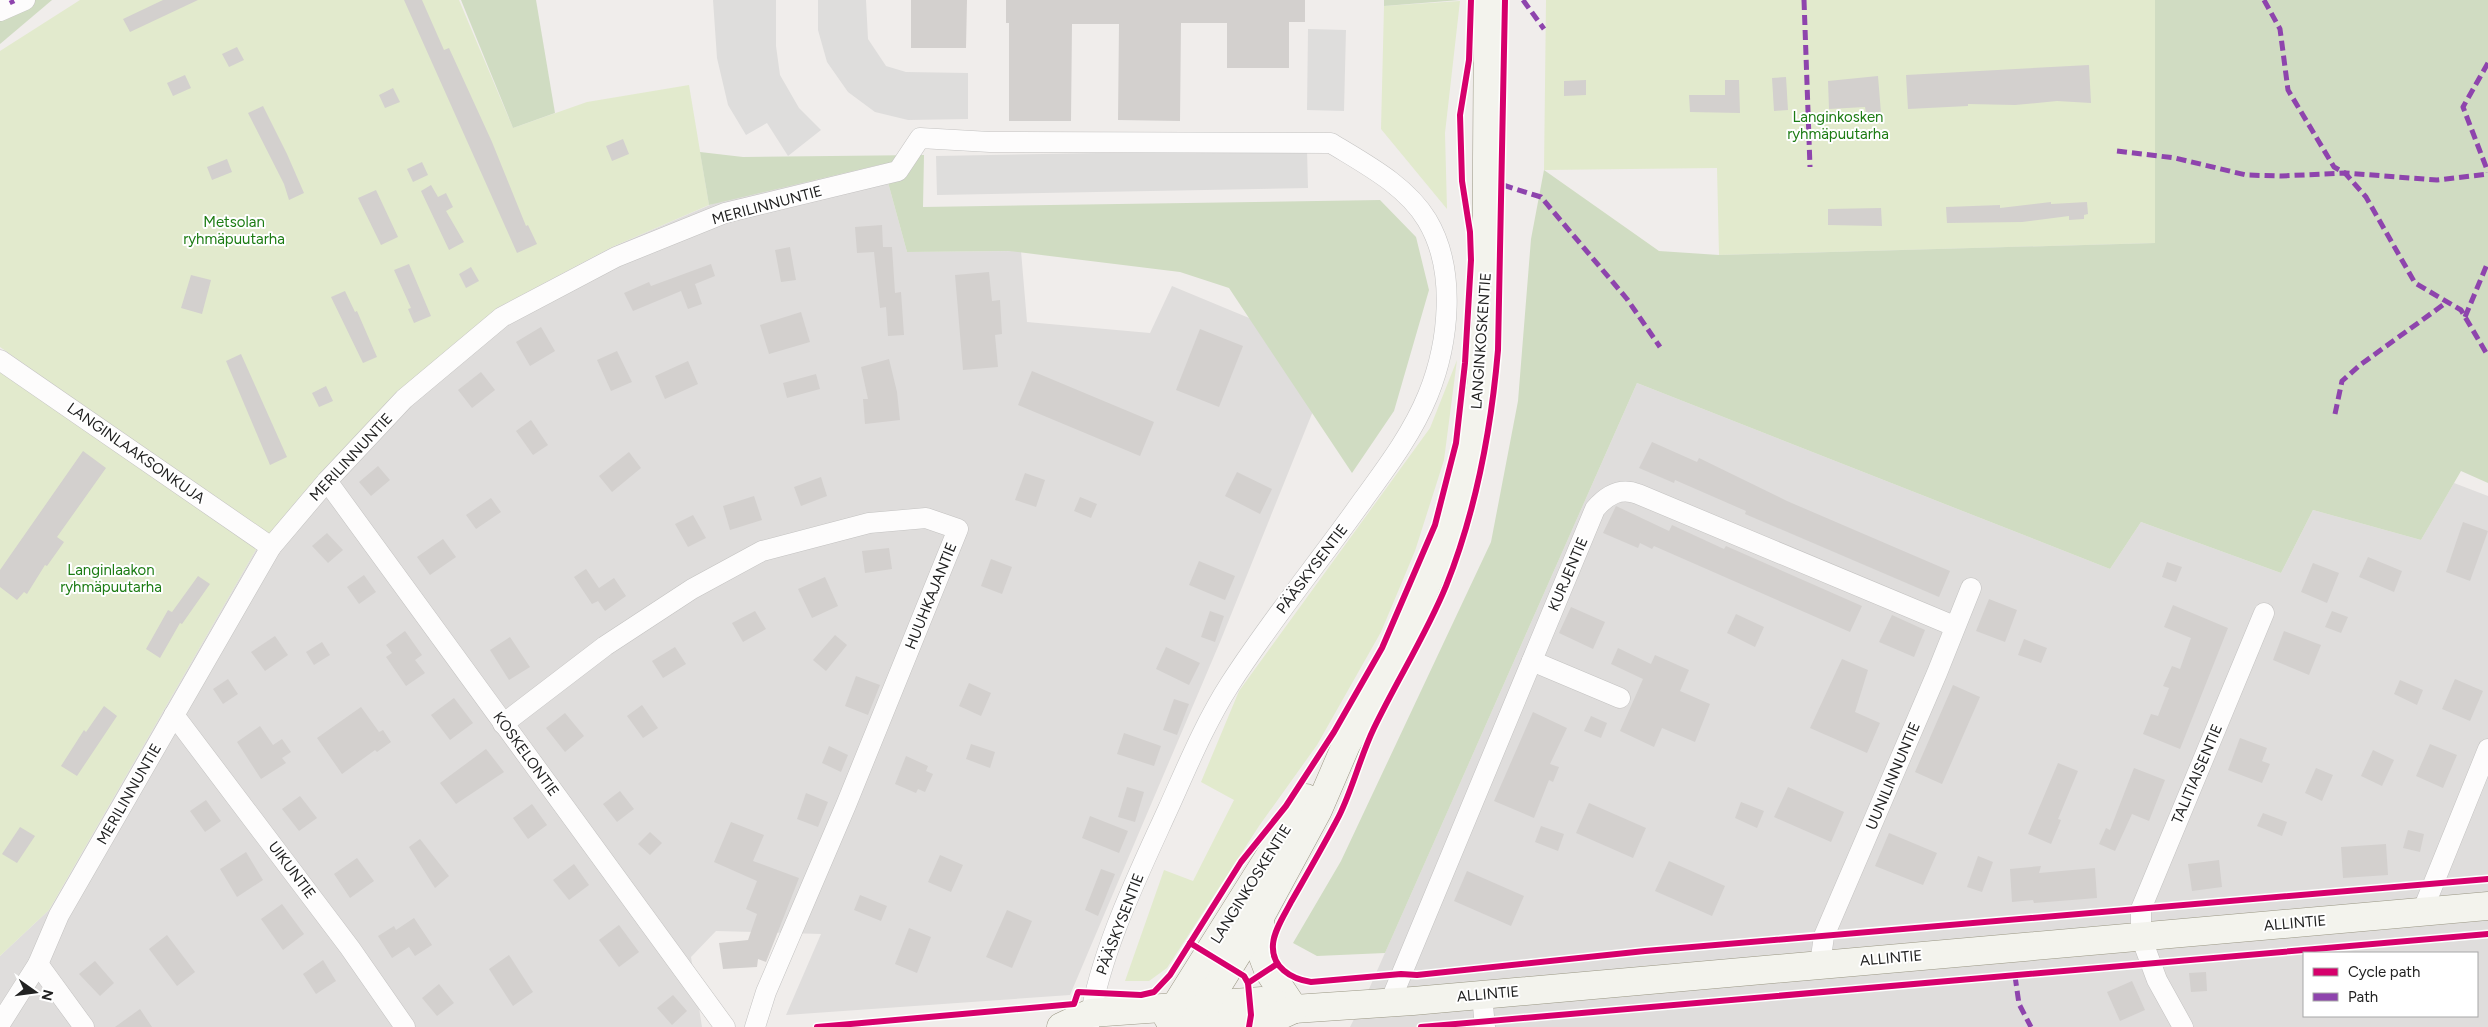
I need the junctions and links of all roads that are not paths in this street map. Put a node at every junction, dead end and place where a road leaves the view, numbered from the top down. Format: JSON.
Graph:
{"nodes":[{"id":1,"x":25,"y":0,"type":"edge"},
{"id":2,"x":1488,"y":0,"type":"edge"},
{"id":3,"x":0,"y":11,"type":"edge"},
{"id":4,"x":920,"y":138,"type":"joint"},
{"id":5,"x":0,"y":360,"type":"edge"},
{"id":6,"x":327,"y":481,"type":"junction"},
{"id":7,"x":271,"y":547,"type":"junction"},
{"id":8,"x":1971,"y":588,"type":"dead end"},
{"id":9,"x":2264,"y":613,"type":"dead end"},
{"id":10,"x":1954,"y":626,"type":"junction"},
{"id":11,"x":1532,"y":660,"type":"junction"},
{"id":12,"x":1620,"y":698,"type":"dead end"},
{"id":13,"x":174,"y":715,"type":"junction"},
{"id":14,"x":503,"y":724,"type":"junction"},
{"id":15,"x":1346,"y":745,"type":"junction"},
{"id":16,"x":2488,"y":749,"type":"edge"},
{"id":17,"x":2488,"y":906,"type":"edge"},
{"id":18,"x":2422,"y":912,"type":"junction"},
{"id":19,"x":1260,"y":916,"type":"junction"},
{"id":20,"x":2140,"y":936,"type":"junction"},
{"id":21,"x":38,"y":964,"type":"junction"},
{"id":22,"x":1820,"y":964,"type":"junction"},
{"id":23,"x":1482,"y":995,"type":"junction"},
{"id":24,"x":1390,"y":1002,"type":"junction"},
{"id":25,"x":1294,"y":1009,"type":"junction"},
{"id":26,"x":1168,"y":1017,"type":"edge"},
{"id":27,"x":1090,"y":1020,"type":"edge"},
{"id":28,"x":1205,"y":1020,"type":"edge"},
{"id":29,"x":0,"y":1024,"type":"edge"},
{"id":30,"x":84,"y":1027,"type":"edge"},
{"id":31,"x":405,"y":1027,"type":"edge"},
{"id":32,"x":725,"y":1027,"type":"edge"},
{"id":33,"x":755,"y":1027,"type":"edge"},
{"id":34,"x":1061,"y":1027,"type":"edge"},
{"id":35,"x":1485,"y":1027,"type":"edge"},
{"id":36,"x":2184,"y":1027,"type":"edge"}],
"edges":[{"from":1,"to":3,"type":"street"},
{"from":2,"to":15,"type":"street","name":"LANGINKOSKENTIE"},
{"from":4,"to":6,"type":"street","name":"MERILINNUNTIE"},
{"from":4,"to":27,"type":"street","name":"PÄÄSKYSENTIE"},
{"from":5,"to":7,"type":"street","name":"LANGINLAAKSONKUJA"},
{"from":6,"to":7,"type":"street","name":"MERILINNUNTIE"},
{"from":6,"to":14,"type":"street","name":"KOSKELONTIE"},
{"from":7,"to":13,"type":"street","name":"MERILINNUNTIE"},
{"from":8,"to":10,"type":"street","name":"UUNILINNUNTIE"},
{"from":9,"to":20,"type":"street","name":"TALITIAISENTIE"},
{"from":10,"to":11,"type":"street","name":"KURJENTIE"},
{"from":10,"to":22,"type":"street","name":"UUNILINNUNTIE"},
{"from":11,"to":12,"type":"street"},
{"from":11,"to":24,"type":"street","name":"KURJENTIE"},
{"from":13,"to":21,"type":"street","name":"MERILINNUNTIE"},
{"from":13,"to":31,"type":"street","name":"UIKUNTIE"},
{"from":14,"to":32,"type":"street","name":"KOSKELONTIE"},
{"from":14,"to":33,"type":"street","name":"HUUHKAJANTIE"},
{"from":15,"to":19,"type":"street","name":"LANGINKOSKENTIE"},
{"from":15,"to":26,"type":"street","name":"LANGINKOSKENTIE"},
{"from":16,"to":18,"type":"street"},
{"from":17,"to":18,"type":"street","name":"ALLINTIE"},
{"from":18,"to":20,"type":"street","name":"ALLINTIE"},
{"from":19,"to":25,"type":"street"},
{"from":19,"to":28,"type":"street","name":"LANGINKOSKENTIE"},
{"from":20,"to":22,"type":"street","name":"ALLINTIE"},
{"from":20,"to":36,"type":"street"},
{"from":21,"to":29,"type":"street","name":"MERILINNUNTIE"},
{"from":21,"to":30,"type":"street"},
{"from":22,"to":23,"type":"street","name":"ALLINTIE"},
{"from":23,"to":24,"type":"street","name":"ALLINTIE"},
{"from":23,"to":35,"type":"street"},
{"from":24,"to":25,"type":"street","name":"ALLINTIE"},
{"from":25,"to":28,"type":"street","name":"ALLINTIE"},
{"from":26,"to":27,"type":"street","name":"ALLINTIE"},
{"from":26,"to":28,"type":"street","name":"ALLINTIE"},
{"from":27,"to":34,"type":"street","name":"ALLINTIE"}]}
